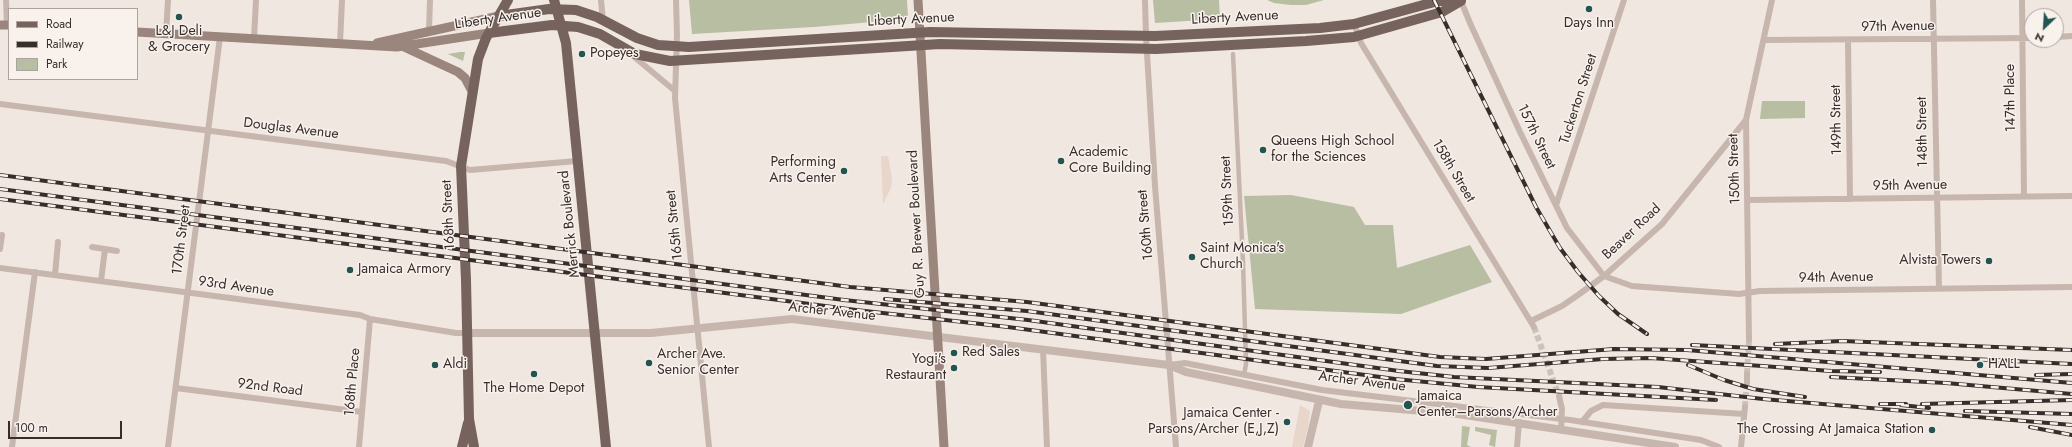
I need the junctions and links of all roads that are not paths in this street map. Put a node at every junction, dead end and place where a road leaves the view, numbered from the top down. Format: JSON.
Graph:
{"nodes":[{"id":1,"x":6,"y":0,"type":"edge"},
{"id":2,"x":168,"y":0,"type":"edge"},
{"id":3,"x":256,"y":0,"type":"edge"},
{"id":4,"x":342,"y":0,"type":"edge"},
{"id":5,"x":430,"y":0,"type":"edge"},
{"id":6,"x":508,"y":0,"type":"edge"},
{"id":7,"x":601,"y":0,"type":"edge"},
{"id":8,"x":676,"y":0,"type":"edge"},
{"id":9,"x":918,"y":0,"type":"edge"},
{"id":10,"x":1145,"y":0,"type":"edge"},
{"id":11,"x":1462,"y":0,"type":"edge"},
{"id":12,"x":1624,"y":0,"type":"edge"},
{"id":13,"x":1772,"y":0,"type":"edge"},
{"id":14,"x":1933,"y":0,"type":"edge"},
{"id":15,"x":2022,"y":0,"type":"edge"},
{"id":16,"x":555,"y":4,"type":"edge"},
{"id":17,"x":499,"y":16,"type":"junction"},
{"id":18,"x":603,"y":21,"type":"junction"},
{"id":19,"x":1354,"y":24,"type":"junction"},
{"id":20,"x":5,"y":25,"type":"edge"},
{"id":21,"x":562,"y":25,"type":"junction"},
{"id":22,"x":429,"y":31,"type":"junction"},
{"id":23,"x":138,"y":32,"type":"edge"},
{"id":24,"x":489,"y":33,"type":"junction"},
{"id":25,"x":920,"y":33,"type":"junction"},
{"id":26,"x":166,"y":34,"type":"junction"},
{"id":27,"x":1146,"y":36,"type":"junction"},
{"id":28,"x":1358,"y":36,"type":"junction"},
{"id":29,"x":220,"y":37,"type":"junction"},
{"id":30,"x":254,"y":38,"type":"junction"},
{"id":31,"x":1934,"y":38,"type":"junction"},
{"id":32,"x":2022,"y":38,"type":"junction"},
{"id":33,"x":1764,"y":40,"type":"junction"},
{"id":34,"x":1848,"y":40,"type":"junction"},
{"id":35,"x":340,"y":43,"type":"junction"},
{"id":36,"x":370,"y":45,"type":"junction"},
{"id":37,"x":920,"y":45,"type":"junction"},
{"id":38,"x":403,"y":46,"type":"junction"},
{"id":39,"x":677,"y":47,"type":"junction"},
{"id":40,"x":1147,"y":49,"type":"junction"},
{"id":41,"x":625,"y":50,"type":"junction"},
{"id":42,"x":1233,"y":54,"type":"dead end"},
{"id":43,"x":676,"y":60,"type":"junction"},
{"id":44,"x":472,"y":91,"type":"junction"},
{"id":45,"x":675,"y":91,"type":"junction"},
{"id":46,"x":0,"y":104,"type":"edge"},
{"id":47,"x":1746,"y":120,"type":"junction"},
{"id":48,"x":208,"y":131,"type":"junction"},
{"id":49,"x":577,"y":160,"type":"junction"},
{"id":50,"x":461,"y":166,"type":"junction"},
{"id":51,"x":2024,"y":196,"type":"junction"},
{"id":52,"x":2072,"y":196,"type":"edge"},
{"id":53,"x":1937,"y":197,"type":"junction"},
{"id":54,"x":1850,"y":199,"type":"junction"},
{"id":55,"x":1748,"y":200,"type":"junction"},
{"id":56,"x":1556,"y":205,"type":"junction"},
{"id":57,"x":4,"y":236,"type":"edge"},
{"id":58,"x":58,"y":242,"type":"dead end"},
{"id":59,"x":92,"y":247,"type":"dead end"},
{"id":60,"x":105,"y":249,"type":"junction"},
{"id":61,"x":0,"y":250,"type":"edge"},
{"id":62,"x":117,"y":251,"type":"dead end"},
{"id":63,"x":0,"y":268,"type":"edge"},
{"id":64,"x":35,"y":272,"type":"junction"},
{"id":65,"x":55,"y":275,"type":"junction"},
{"id":66,"x":1604,"y":276,"type":"junction"},
{"id":67,"x":101,"y":281,"type":"junction"},
{"id":68,"x":2072,"y":287,"type":"edge"},
{"id":69,"x":1939,"y":288,"type":"junction"},
{"id":70,"x":187,"y":292,"type":"junction"},
{"id":71,"x":1750,"y":292,"type":"junction"},
{"id":72,"x":370,"y":320,"type":"junction"},
{"id":73,"x":1531,"y":321,"type":"junction"},
{"id":74,"x":1534,"y":327,"type":"tunnel mouth"},
{"id":75,"x":698,"y":328,"type":"junction"},
{"id":76,"x":467,"y":333,"type":"junction"},
{"id":77,"x":595,"y":333,"type":"junction"},
{"id":78,"x":937,"y":336,"type":"junction"},
{"id":79,"x":1749,"y":340,"type":"tunnel mouth"},
{"id":80,"x":1043,"y":349,"type":"junction"},
{"id":81,"x":1169,"y":365,"type":"junction"},
{"id":82,"x":1747,"y":374,"type":"tunnel mouth"},
{"id":83,"x":1244,"y":375,"type":"junction"},
{"id":84,"x":1746,"y":382,"type":"tunnel mouth"},
{"id":85,"x":176,"y":388,"type":"junction"},
{"id":86,"x":1322,"y":390,"type":"junction"},
{"id":87,"x":1559,"y":396,"type":"tunnel mouth"},
{"id":88,"x":1319,"y":400,"type":"junction"},
{"id":89,"x":1745,"y":406,"type":"tunnel mouth"},
{"id":90,"x":362,"y":412,"type":"junction"},
{"id":91,"x":1744,"y":414,"type":"junction"},
{"id":92,"x":469,"y":419,"type":"junction"},
{"id":93,"x":1561,"y":419,"type":"junction"},
{"id":94,"x":1519,"y":422,"type":"junction"},
{"id":95,"x":1582,"y":422,"type":"junction"},
{"id":96,"x":1561,"y":429,"type":"junction"},
{"id":97,"x":12,"y":447,"type":"edge"},
{"id":98,"x":168,"y":447,"type":"edge"},
{"id":99,"x":360,"y":447,"type":"edge"},
{"id":100,"x":462,"y":447,"type":"edge"},
{"id":101,"x":474,"y":447,"type":"edge"},
{"id":102,"x":606,"y":447,"type":"edge"},
{"id":103,"x":709,"y":447,"type":"edge"},
{"id":104,"x":944,"y":447,"type":"edge"},
{"id":105,"x":1047,"y":447,"type":"edge"},
{"id":106,"x":1176,"y":447,"type":"edge"},
{"id":107,"x":1308,"y":447,"type":"edge"},
{"id":108,"x":1517,"y":447,"type":"edge"},
{"id":109,"x":1675,"y":447,"type":"edge"},
{"id":110,"x":1719,"y":447,"type":"edge"},
{"id":111,"x":1741,"y":447,"type":"edge"}],
"edges":[{"from":1,"to":20,"type":"street"},
{"from":2,"to":26,"type":"street"},
{"from":3,"to":30,"type":"street"},
{"from":4,"to":35,"type":"street"},
{"from":5,"to":22,"type":"street"},
{"from":6,"to":17,"type":"main road"},
{"from":7,"to":18,"type":"street"},
{"from":8,"to":39,"type":"street","name":"165th Street"},
{"from":9,"to":25,"type":"main road","name":"Guy R. Brewer Boulevard"},
{"from":10,"to":27,"type":"street","name":"160th Street"},
{"from":11,"to":19,"type":"main road","name":"Liberty Avenue"},
{"from":11,"to":28,"type":"main road","name":"Liberty Avenue"},
{"from":11,"to":56,"type":"street","name":"157th Street"},
{"from":12,"to":56,"type":"street","name":"Tuckerton Street"},
{"from":13,"to":33,"type":"street","name":"150th Street"},
{"from":14,"to":31,"type":"street","name":"148th Street"},
{"from":15,"to":32,"type":"street","name":"147th Place"},
{"from":16,"to":17,"type":"main road","name":"Liberty Avenue"},
{"from":16,"to":18,"type":"main road","name":"Liberty Avenue"},
{"from":16,"to":21,"type":"main road","name":"Merrick Boulevard"},
{"from":17,"to":22,"type":"main road","name":"Liberty Avenue"},
{"from":17,"to":24,"type":"main road","name":"168th Street"},
{"from":18,"to":39,"type":"main road","name":"Liberty Avenue"},
{"from":19,"to":27,"type":"main road","name":"Liberty Avenue"},
{"from":19,"to":28,"type":"street","name":"158th Street"},
{"from":21,"to":24,"type":"main road","name":"Liberty Avenue"},
{"from":21,"to":41,"type":"main road","name":"Liberty Avenue"},
{"from":21,"to":49,"type":"main road","name":"Merrick Boulevard"},
{"from":22,"to":36,"type":"main road","name":"Liberty Avenue"},
{"from":23,"to":26,"type":"main road","name":"Liberty Avenue"},
{"from":24,"to":38,"type":"main road","name":"Liberty Avenue"},
{"from":24,"to":44,"type":"main road","name":"168th Street"},
{"from":25,"to":27,"type":"main road","name":"Liberty Avenue"},
{"from":25,"to":37,"type":"main road","name":"Guy R. Brewer Boulevard"},
{"from":25,"to":39,"type":"main road","name":"Liberty Avenue"},
{"from":26,"to":29,"type":"main road","name":"Liberty Avenue"},
{"from":27,"to":40,"type":"street","name":"160th Street"},
{"from":28,"to":40,"type":"main road","name":"Liberty Avenue"},
{"from":28,"to":73,"type":"street","name":"158th Street"},
{"from":29,"to":30,"type":"main road","name":"Liberty Avenue"},
{"from":29,"to":48,"type":"street","name":"170th Street"},
{"from":30,"to":35,"type":"main road","name":"Liberty Avenue"},
{"from":31,"to":32,"type":"street","name":"97th Avenue"},
{"from":31,"to":34,"type":"street","name":"97th Avenue"},
{"from":31,"to":53,"type":"street","name":"148th Street"},
{"from":32,"to":51,"type":"street","name":"147th Place"},
{"from":33,"to":34,"type":"street","name":"97th Avenue"},
{"from":33,"to":47,"type":"street","name":"150th Street"},
{"from":34,"to":54,"type":"street","name":"149th Street"},
{"from":35,"to":36,"type":"main road","name":"Liberty Avenue"},
{"from":36,"to":38,"type":"main road","name":"Liberty Avenue"},
{"from":37,"to":40,"type":"main road","name":"Liberty Avenue"},
{"from":37,"to":43,"type":"main road","name":"Liberty Avenue"},
{"from":37,"to":78,"type":"main road","name":"Guy R. Brewer Boulevard"},
{"from":38,"to":44,"type":"main road"},
{"from":39,"to":43,"type":"street","name":"165th Street"},
{"from":40,"to":81,"type":"street","name":"160th Street"},
{"from":41,"to":43,"type":"main road","name":"Liberty Avenue"},
{"from":41,"to":45,"type":"street","name":"Liberty Avenue"},
{"from":42,"to":83,"type":"street","name":"159th Street"},
{"from":43,"to":45,"type":"street","name":"165th Street"},
{"from":44,"to":50,"type":"main road","name":"168th Street"},
{"from":45,"to":75,"type":"street","name":"165th Street"},
{"from":46,"to":48,"type":"street","name":"Douglas Avenue"},
{"from":47,"to":55,"type":"street","name":"150th Street"},
{"from":47,"to":66,"type":"street","name":"Beaver Road"},
{"from":48,"to":50,"type":"street","name":"Douglas Avenue"},
{"from":48,"to":70,"type":"street","name":"170th Street"},
{"from":49,"to":50,"type":"street","name":"Douglas Avenue"},
{"from":49,"to":77,"type":"main road","name":"Merrick Boulevard"},
{"from":50,"to":76,"type":"main road","name":"168th Street"},
{"from":51,"to":52,"type":"street","name":"95th Avenue"},
{"from":51,"to":53,"type":"street","name":"95th Avenue"},
{"from":53,"to":54,"type":"street","name":"95th Avenue"},
{"from":53,"to":69,"type":"street","name":"148th Street"},
{"from":54,"to":55,"type":"street","name":"95th Avenue"},
{"from":55,"to":71,"type":"street","name":"150th Street"},
{"from":56,"to":66,"type":"street","name":"157th Street"},
{"from":57,"to":61,"type":"street"},
{"from":58,"to":65,"type":"street"},
{"from":59,"to":60,"type":"street"},
{"from":60,"to":62,"type":"street"},
{"from":60,"to":67,"type":"street"},
{"from":63,"to":64,"type":"street","name":"93rd Avenue"},
{"from":64,"to":65,"type":"street","name":"93rd Avenue"},
{"from":64,"to":97,"type":"street"},
{"from":65,"to":67,"type":"street","name":"93rd Avenue"},
{"from":66,"to":71,"type":"street","name":"94th Avenue"},
{"from":66,"to":73,"type":"street","name":"Beaver Road"},
{"from":67,"to":70,"type":"street","name":"93rd Avenue"},
{"from":68,"to":69,"type":"street","name":"94th Avenue"},
{"from":69,"to":71,"type":"street","name":"94th Avenue"},
{"from":70,"to":72,"type":"street","name":"93rd Avenue"},
{"from":70,"to":85,"type":"street","name":"170th Street"},
{"from":71,"to":79,"type":"street","name":"150th Street"},
{"from":72,"to":76,"type":"street","name":"93rd Avenue"},
{"from":72,"to":90,"type":"street","name":"168th Place"},
{"from":73,"to":74,"type":"street","name":"158th Street"},
{"from":75,"to":77,"type":"street","name":"Archer Avenue"},
{"from":75,"to":78,"type":"street","name":"Archer Avenue"},
{"from":75,"to":103,"type":"street","name":"165th Street"},
{"from":76,"to":77,"type":"street","name":"Archer Avenue"},
{"from":76,"to":92,"type":"main road","name":"168th Street"},
{"from":77,"to":102,"type":"main road","name":"Merrick Boulevard"},
{"from":78,"to":80,"type":"street","name":"Archer Avenue"},
{"from":78,"to":104,"type":"main road","name":"Guy R. Brewer Boulevard"},
{"from":80,"to":81,"type":"street","name":"Archer Avenue"},
{"from":80,"to":105,"type":"street"},
{"from":81,"to":83,"type":"street","name":"Archer Avenue"},
{"from":81,"to":88,"type":"street","name":"Archer Avenue"},
{"from":81,"to":106,"type":"street","name":"160th Street"},
{"from":82,"to":84,"type":"street"},
{"from":83,"to":86,"type":"street","name":"Archer Avenue"},
{"from":85,"to":90,"type":"street","name":"92nd Road"},
{"from":85,"to":98,"type":"street","name":"170th Street"},
{"from":86,"to":88,"type":"street"},
{"from":86,"to":93,"type":"street","name":"Archer Avenue"},
{"from":87,"to":93,"type":"street"},
{"from":88,"to":94,"type":"street","name":"Archer Avenue"},
{"from":88,"to":107,"type":"street"},
{"from":89,"to":91,"type":"street"},
{"from":90,"to":99,"type":"street","name":"168th Place"},
{"from":91,"to":95,"type":"street"},
{"from":91,"to":111,"type":"street"},
{"from":92,"to":100,"type":"main road","name":"168th Street"},
{"from":92,"to":101,"type":"main road","name":"168th Street"},
{"from":93,"to":95,"type":"street","name":"Archer Avenue"},
{"from":93,"to":96,"type":"street"},
{"from":94,"to":96,"type":"street","name":"Archer Avenue"},
{"from":94,"to":108,"type":"street"},
{"from":95,"to":110,"type":"street","name":"Archer Avenue"},
{"from":96,"to":109,"type":"street","name":"Archer Avenue"}]}
